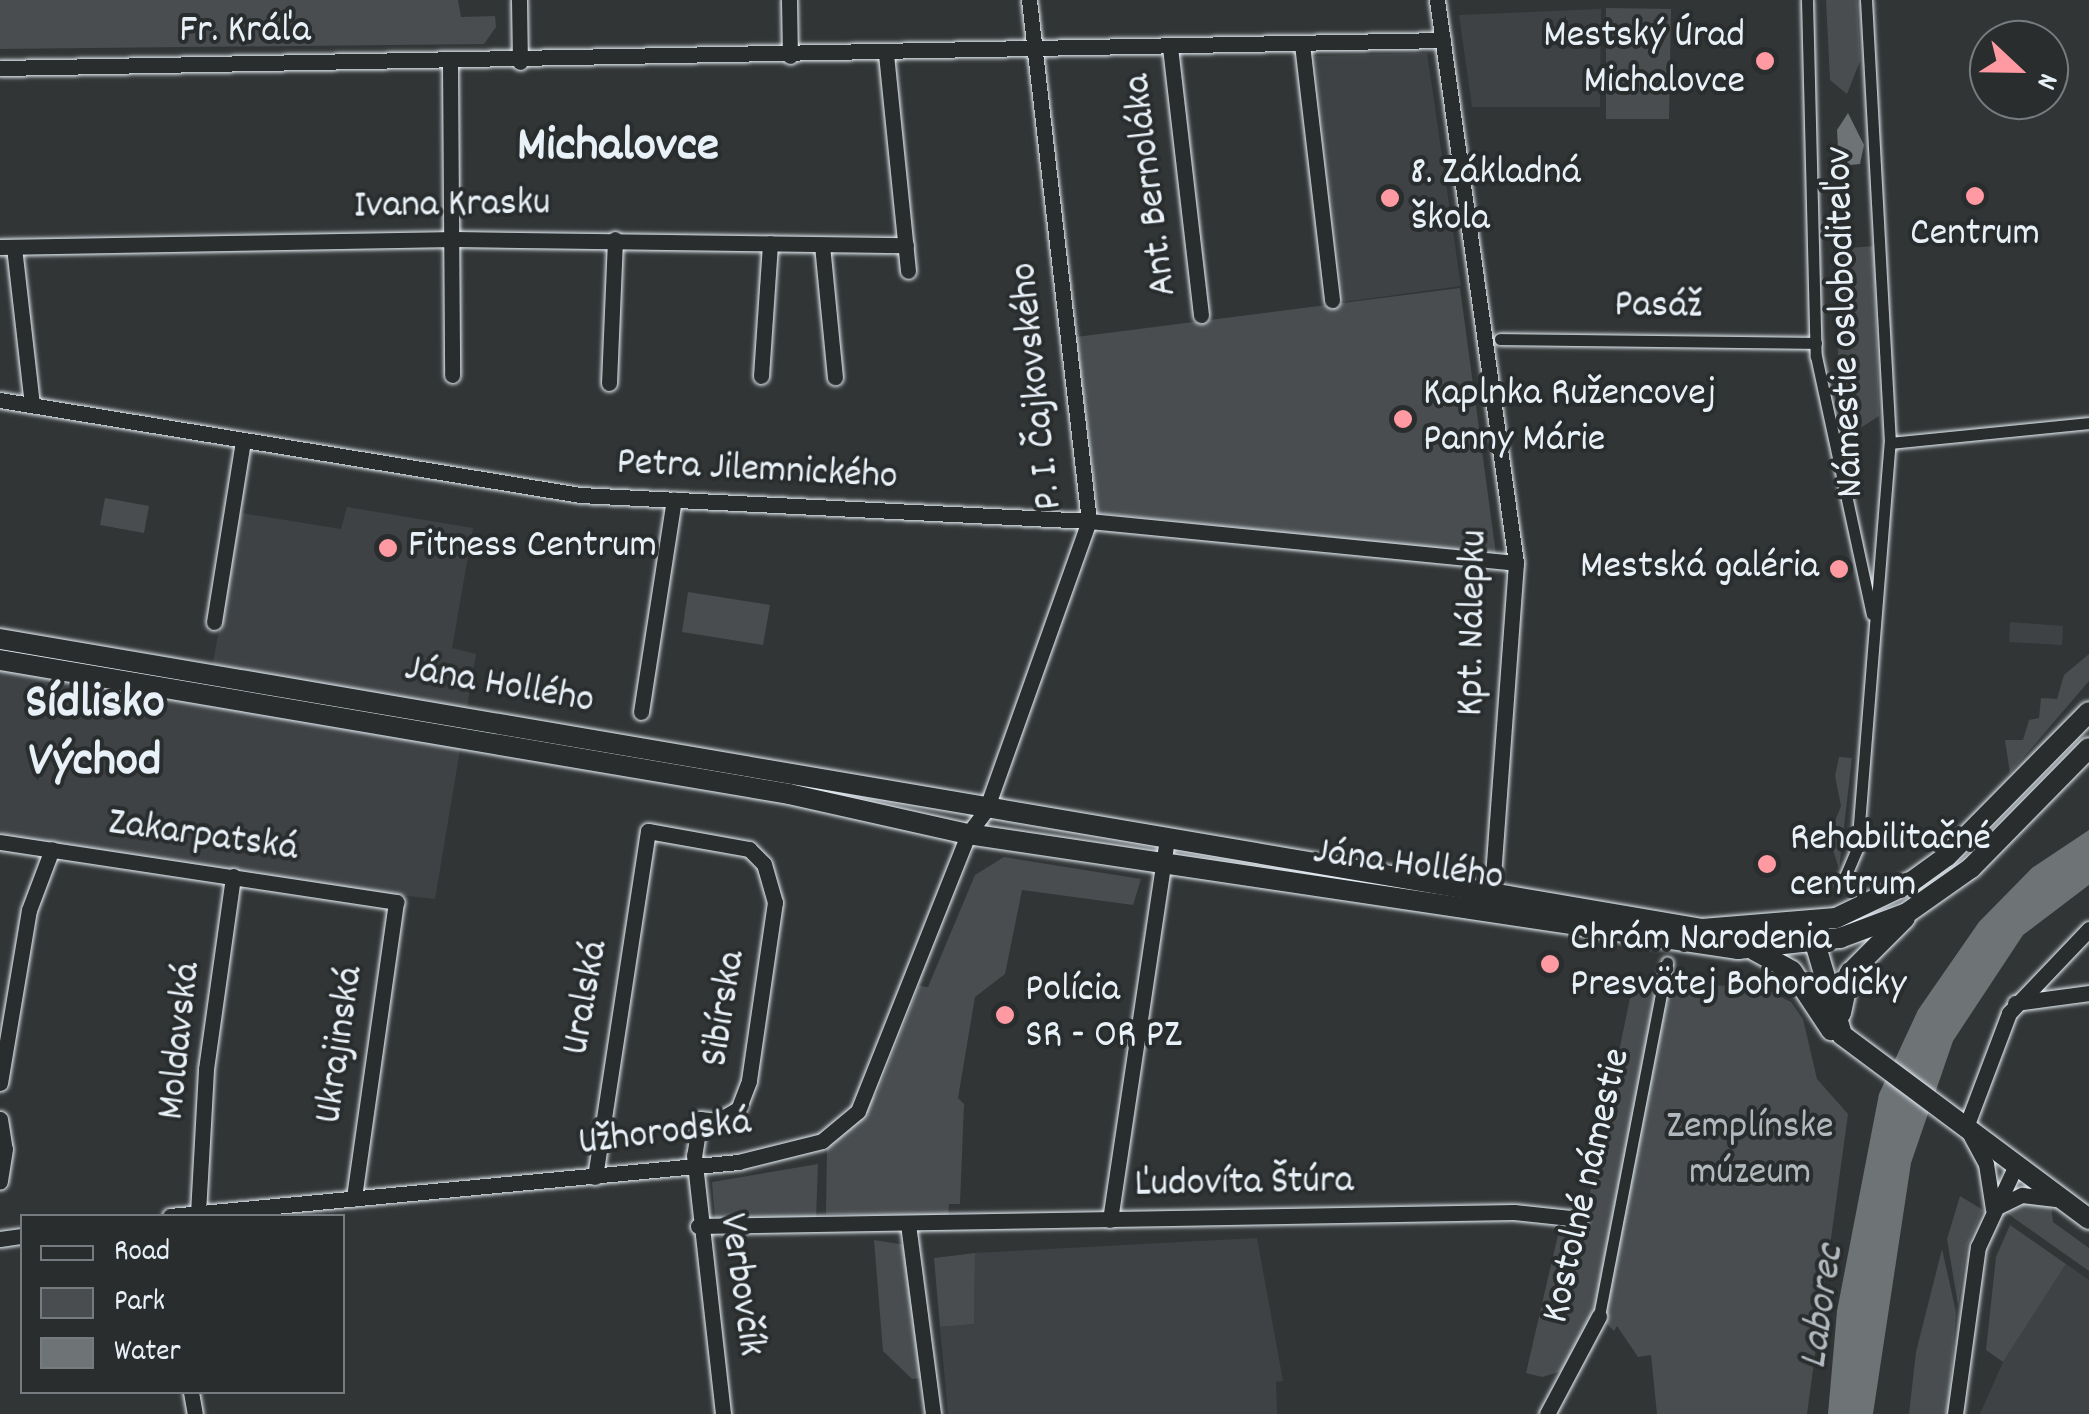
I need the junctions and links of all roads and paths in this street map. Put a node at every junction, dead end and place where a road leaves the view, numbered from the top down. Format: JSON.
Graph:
{"nodes":[{"id":1,"x":519,"y":0,"type":"edge"},
{"id":2,"x":789,"y":0,"type":"edge"},
{"id":3,"x":1029,"y":0,"type":"edge"},
{"id":4,"x":1437,"y":0,"type":"edge"},
{"id":5,"x":1807,"y":0,"type":"edge"},
{"id":6,"x":1866,"y":0,"type":"edge"},
{"id":7,"x":1444,"y":40,"type":"junction"},
{"id":8,"x":1302,"y":44,"type":"junction"},
{"id":9,"x":1170,"y":47,"type":"junction"},
{"id":10,"x":1031,"y":50,"type":"junction"},
{"id":11,"x":886,"y":54,"type":"junction"},
{"id":12,"x":790,"y":56,"type":"junction"},
{"id":13,"x":520,"y":62,"type":"junction"},
{"id":14,"x":450,"y":64,"type":"junction"},
{"id":15,"x":0,"y":68,"type":"edge"},
{"id":16,"x":616,"y":238,"type":"junction"},
{"id":17,"x":455,"y":239,"type":"junction"},
{"id":18,"x":770,"y":244,"type":"junction"},
{"id":19,"x":822,"y":244,"type":"junction"},
{"id":20,"x":906,"y":245,"type":"junction"},
{"id":21,"x":7,"y":247,"type":"edge"},
{"id":22,"x":908,"y":271,"type":"dead end"},
{"id":23,"x":1332,"y":300,"type":"dead end"},
{"id":24,"x":1201,"y":315,"type":"dead end"},
{"id":25,"x":1500,"y":339,"type":"dead end"},
{"id":26,"x":1816,"y":342,"type":"junction"},
{"id":27,"x":452,"y":375,"type":"dead end"},
{"id":28,"x":762,"y":376,"type":"dead end"},
{"id":29,"x":835,"y":377,"type":"dead end"},
{"id":30,"x":609,"y":383,"type":"dead end"},
{"id":31,"x":0,"y":400,"type":"edge"},
{"id":32,"x":32,"y":405,"type":"junction"},
{"id":33,"x":2089,"y":424,"type":"edge"},
{"id":34,"x":243,"y":441,"type":"junction"},
{"id":35,"x":1890,"y":443,"type":"junction"},
{"id":36,"x":674,"y":500,"type":"junction"},
{"id":37,"x":1089,"y":521,"type":"junction"},
{"id":38,"x":1516,"y":562,"type":"junction"},
{"id":39,"x":214,"y":622,"type":"dead end"},
{"id":40,"x":0,"y":639,"type":"edge"},
{"id":41,"x":1875,"y":643,"type":"junction"},
{"id":42,"x":0,"y":660,"type":"edge"},
{"id":43,"x":641,"y":712,"type":"dead end"},
{"id":44,"x":2089,"y":712,"type":"edge"},
{"id":45,"x":452,"y":725,"type":"junction"},
{"id":46,"x":2089,"y":748,"type":"edge"},
{"id":47,"x":791,"y":784,"type":"junction"},
{"id":48,"x":986,"y":810,"type":"junction"},
{"id":49,"x":648,"y":831,"type":"joint"},
{"id":50,"x":968,"y":834,"type":"junction"},
{"id":51,"x":1168,"y":839,"type":"junction"},
{"id":52,"x":0,"y":842,"type":"edge"},
{"id":53,"x":52,"y":849,"type":"junction"},
{"id":54,"x":1856,"y":849,"type":"junction"},
{"id":55,"x":1250,"y":852,"type":"junction"},
{"id":56,"x":1869,"y":862,"type":"dead end"},
{"id":57,"x":1162,"y":866,"type":"junction"},
{"id":58,"x":233,"y":876,"type":"junction"},
{"id":59,"x":1246,"y":878,"type":"junction"},
{"id":60,"x":1842,"y":884,"type":"dead end"},
{"id":61,"x":396,"y":902,"type":"joint"},
{"id":62,"x":1491,"y":903,"type":"junction"},
{"id":63,"x":1907,"y":914,"type":"junction"},
{"id":64,"x":1795,"y":924,"type":"junction"},
{"id":65,"x":1838,"y":928,"type":"junction"},
{"id":66,"x":2089,"y":929,"type":"edge"},
{"id":67,"x":1816,"y":943,"type":"junction"},
{"id":68,"x":1752,"y":949,"type":"junction"},
{"id":69,"x":1667,"y":962,"type":"dead end"},
{"id":70,"x":1806,"y":986,"type":"junction"},
{"id":71,"x":2089,"y":993,"type":"edge"},
{"id":72,"x":2015,"y":1003,"type":"junction"},
{"id":73,"x":1849,"y":1042,"type":"junction"},
{"id":74,"x":0,"y":1083,"type":"edge"},
{"id":75,"x":700,"y":1118,"type":"joint"},
{"id":76,"x":0,"y":1119,"type":"edge"},
{"id":77,"x":1959,"y":1122,"type":"junction"},
{"id":78,"x":2016,"y":1165,"type":"junction"},
{"id":79,"x":693,"y":1166,"type":"junction"},
{"id":80,"x":595,"y":1176,"type":"junction"},
{"id":81,"x":0,"y":1182,"type":"edge"},
{"id":82,"x":354,"y":1198,"type":"junction"},
{"id":83,"x":2064,"y":1201,"type":"junction"},
{"id":84,"x":1993,"y":1209,"type":"junction"},
{"id":85,"x":198,"y":1213,"type":"junction"},
{"id":86,"x":189,"y":1214,"type":"edge"},
{"id":87,"x":1580,"y":1219,"type":"dead end"},
{"id":88,"x":2089,"y":1219,"type":"edge"},
{"id":89,"x":1110,"y":1220,"type":"junction"},
{"id":90,"x":908,"y":1224,"type":"junction"},
{"id":91,"x":698,"y":1226,"type":"junction"},
{"id":92,"x":1599,"y":1316,"type":"joint"},
{"id":93,"x":723,"y":1414,"type":"edge"},
{"id":94,"x":933,"y":1414,"type":"edge"},
{"id":95,"x":1547,"y":1414,"type":"edge"},
{"id":96,"x":1955,"y":1414,"type":"edge"}],
"edges":[{"from":1,"to":13,"type":"street"},
{"from":2,"to":12,"type":"street"},
{"from":3,"to":10,"type":"street","name":"P. I. Čajkovského"},
{"from":4,"to":7,"type":"street","name":"Kpt. Nálepku"},
{"from":5,"to":26,"type":"street","name":"Námestie osloboditeľov"},
{"from":6,"to":35,"type":"street","name":"Námestie osloboditeľov"},
{"from":7,"to":8,"type":"street","name":"Fr. Kráľa"},
{"from":7,"to":38,"type":"street","name":"Kpt. Nálepku"},
{"from":8,"to":9,"type":"street","name":"Fr. Kráľa"},
{"from":8,"to":23,"type":"street"},
{"from":9,"to":10,"type":"street","name":"Fr. Kráľa"},
{"from":9,"to":24,"type":"street","name":"Ant. Bernoláka"},
{"from":10,"to":11,"type":"street","name":"Fr. Kráľa"},
{"from":10,"to":37,"type":"street","name":"P. I. Čajkovského"},
{"from":11,"to":12,"type":"street","name":"Fr. Kráľa"},
{"from":11,"to":20,"type":"street"},
{"from":12,"to":13,"type":"street","name":"Fr. Kráľa"},
{"from":13,"to":14,"type":"street","name":"Fr. Kráľa"},
{"from":14,"to":15,"type":"street","name":"Fr. Kráľa"},
{"from":14,"to":17,"type":"street"},
{"from":16,"to":17,"type":"street","name":"Ivana Krasku"},
{"from":16,"to":18,"type":"street","name":"Ivana Krasku"},
{"from":16,"to":30,"type":"street"},
{"from":17,"to":21,"type":"street","name":"Ivana Krasku"},
{"from":17,"to":27,"type":"street"},
{"from":18,"to":19,"type":"street","name":"Ivana Krasku"},
{"from":18,"to":28,"type":"street"},
{"from":19,"to":20,"type":"street","name":"Ivana Krasku"},
{"from":19,"to":29,"type":"street"},
{"from":20,"to":22,"type":"street"},
{"from":21,"to":32,"type":"street"},
{"from":25,"to":26,"type":"street","name":"Pasáž"},
{"from":26,"to":41,"type":"street","name":"Námestie osloboditeľov"},
{"from":31,"to":32,"type":"street","name":"Petra Jilemnického"},
{"from":32,"to":34,"type":"street","name":"Petra Jilemnického"},
{"from":33,"to":35,"type":"street"},
{"from":34,"to":36,"type":"street","name":"Petra Jilemnického"},
{"from":34,"to":39,"type":"street"},
{"from":35,"to":41,"type":"street","name":"Námestie osloboditeľov"},
{"from":36,"to":37,"type":"street","name":"Petra Jilemnického"},
{"from":36,"to":43,"type":"street"},
{"from":37,"to":38,"type":"street","name":"Petra Jilemnického"},
{"from":37,"to":48,"type":"street","name":"P. I. Čajkovského"},
{"from":38,"to":62,"type":"street","name":"Kpt. Nálepku"},
{"from":40,"to":45,"type":"street","name":"Jána Hollého"},
{"from":41,"to":54,"type":"street","name":"Námestie osloboditeľov"},
{"from":42,"to":45,"type":"street","name":"Jána Hollého"},
{"from":44,"to":65,"type":"street"},
{"from":45,"to":47,"type":"street","name":"Jána Hollého"},
{"from":46,"to":63,"type":"street"},
{"from":47,"to":48,"type":"street","name":"Jána Hollého"},
{"from":47,"to":50,"type":"street","name":"Jána Hollého"},
{"from":48,"to":50,"type":"street"},
{"from":48,"to":51,"type":"street","name":"Jána Hollého"},
{"from":49,"to":75,"type":"street","name":"Sibírska"},
{"from":49,"to":80,"type":"street","name":"Uralská"},
{"from":50,"to":57,"type":"street","name":"Jána Hollého"},
{"from":50,"to":79,"type":"street","name":"Užhorodská"},
{"from":51,"to":55,"type":"street","name":"Jána Hollého"},
{"from":51,"to":57,"type":"street"},
{"from":52,"to":53,"type":"street","name":"Zakarpatská"},
{"from":53,"to":58,"type":"street","name":"Zakarpatská"},
{"from":53,"to":74,"type":"street"},
{"from":54,"to":56,"type":"street"},
{"from":54,"to":60,"type":"street","name":"Námestie osloboditeľov"},
{"from":55,"to":59,"type":"street"},
{"from":55,"to":62,"type":"street","name":"Jána Hollého"},
{"from":57,"to":59,"type":"street","name":"Jána Hollého"},
{"from":57,"to":89,"type":"street"},
{"from":58,"to":61,"type":"street","name":"Zakarpatská"},
{"from":58,"to":85,"type":"street","name":"Moldavská"},
{"from":59,"to":62,"type":"street","name":"Jána Hollého"},
{"from":61,"to":82,"type":"street","name":"Ukrajinská"},
{"from":62,"to":64,"type":"street","name":"Jána Hollého"},
{"from":62,"to":68,"type":"street","name":"Jána Hollého"},
{"from":63,"to":65,"type":"street"},
{"from":63,"to":73,"type":"street"},
{"from":64,"to":65,"type":"street","name":"Jána Hollého"},
{"from":64,"to":67,"type":"street"},
{"from":65,"to":67,"type":"street"},
{"from":66,"to":72,"type":"street"},
{"from":67,"to":68,"type":"street","name":"Jána Hollého"},
{"from":67,"to":70,"type":"street"},
{"from":67,"to":73,"type":"street"},
{"from":68,"to":70,"type":"street"},
{"from":69,"to":92,"type":"street","name":"Kostolné námestie"},
{"from":70,"to":73,"type":"street"},
{"from":71,"to":72,"type":"street"},
{"from":72,"to":77,"type":"street"},
{"from":73,"to":77,"type":"street"},
{"from":75,"to":79,"type":"street","name":"Verbovčík"},
{"from":76,"to":81,"type":"street"},
{"from":77,"to":78,"type":"street"},
{"from":77,"to":84,"type":"street"},
{"from":78,"to":83,"type":"street"},
{"from":78,"to":84,"type":"street"},
{"from":79,"to":80,"type":"street","name":"Užhorodská"},
{"from":79,"to":91,"type":"street","name":"Verbovčík"},
{"from":80,"to":82,"type":"street","name":"Užhorodská"},
{"from":82,"to":85,"type":"street","name":"Užhorodská"},
{"from":83,"to":84,"type":"street"},
{"from":83,"to":88,"type":"street"},
{"from":84,"to":96,"type":"street"},
{"from":85,"to":86,"type":"street","name":"Užhorodská"},
{"from":87,"to":89,"type":"street","name":"Ľudovíta Štúra"},
{"from":89,"to":90,"type":"street","name":"Ľudovíta Štúra"},
{"from":90,"to":91,"type":"street"},
{"from":90,"to":94,"type":"street"},
{"from":91,"to":93,"type":"street","name":"Verbovčík"},
{"from":92,"to":95,"type":"street","name":"Kostolné námestie"}]}
